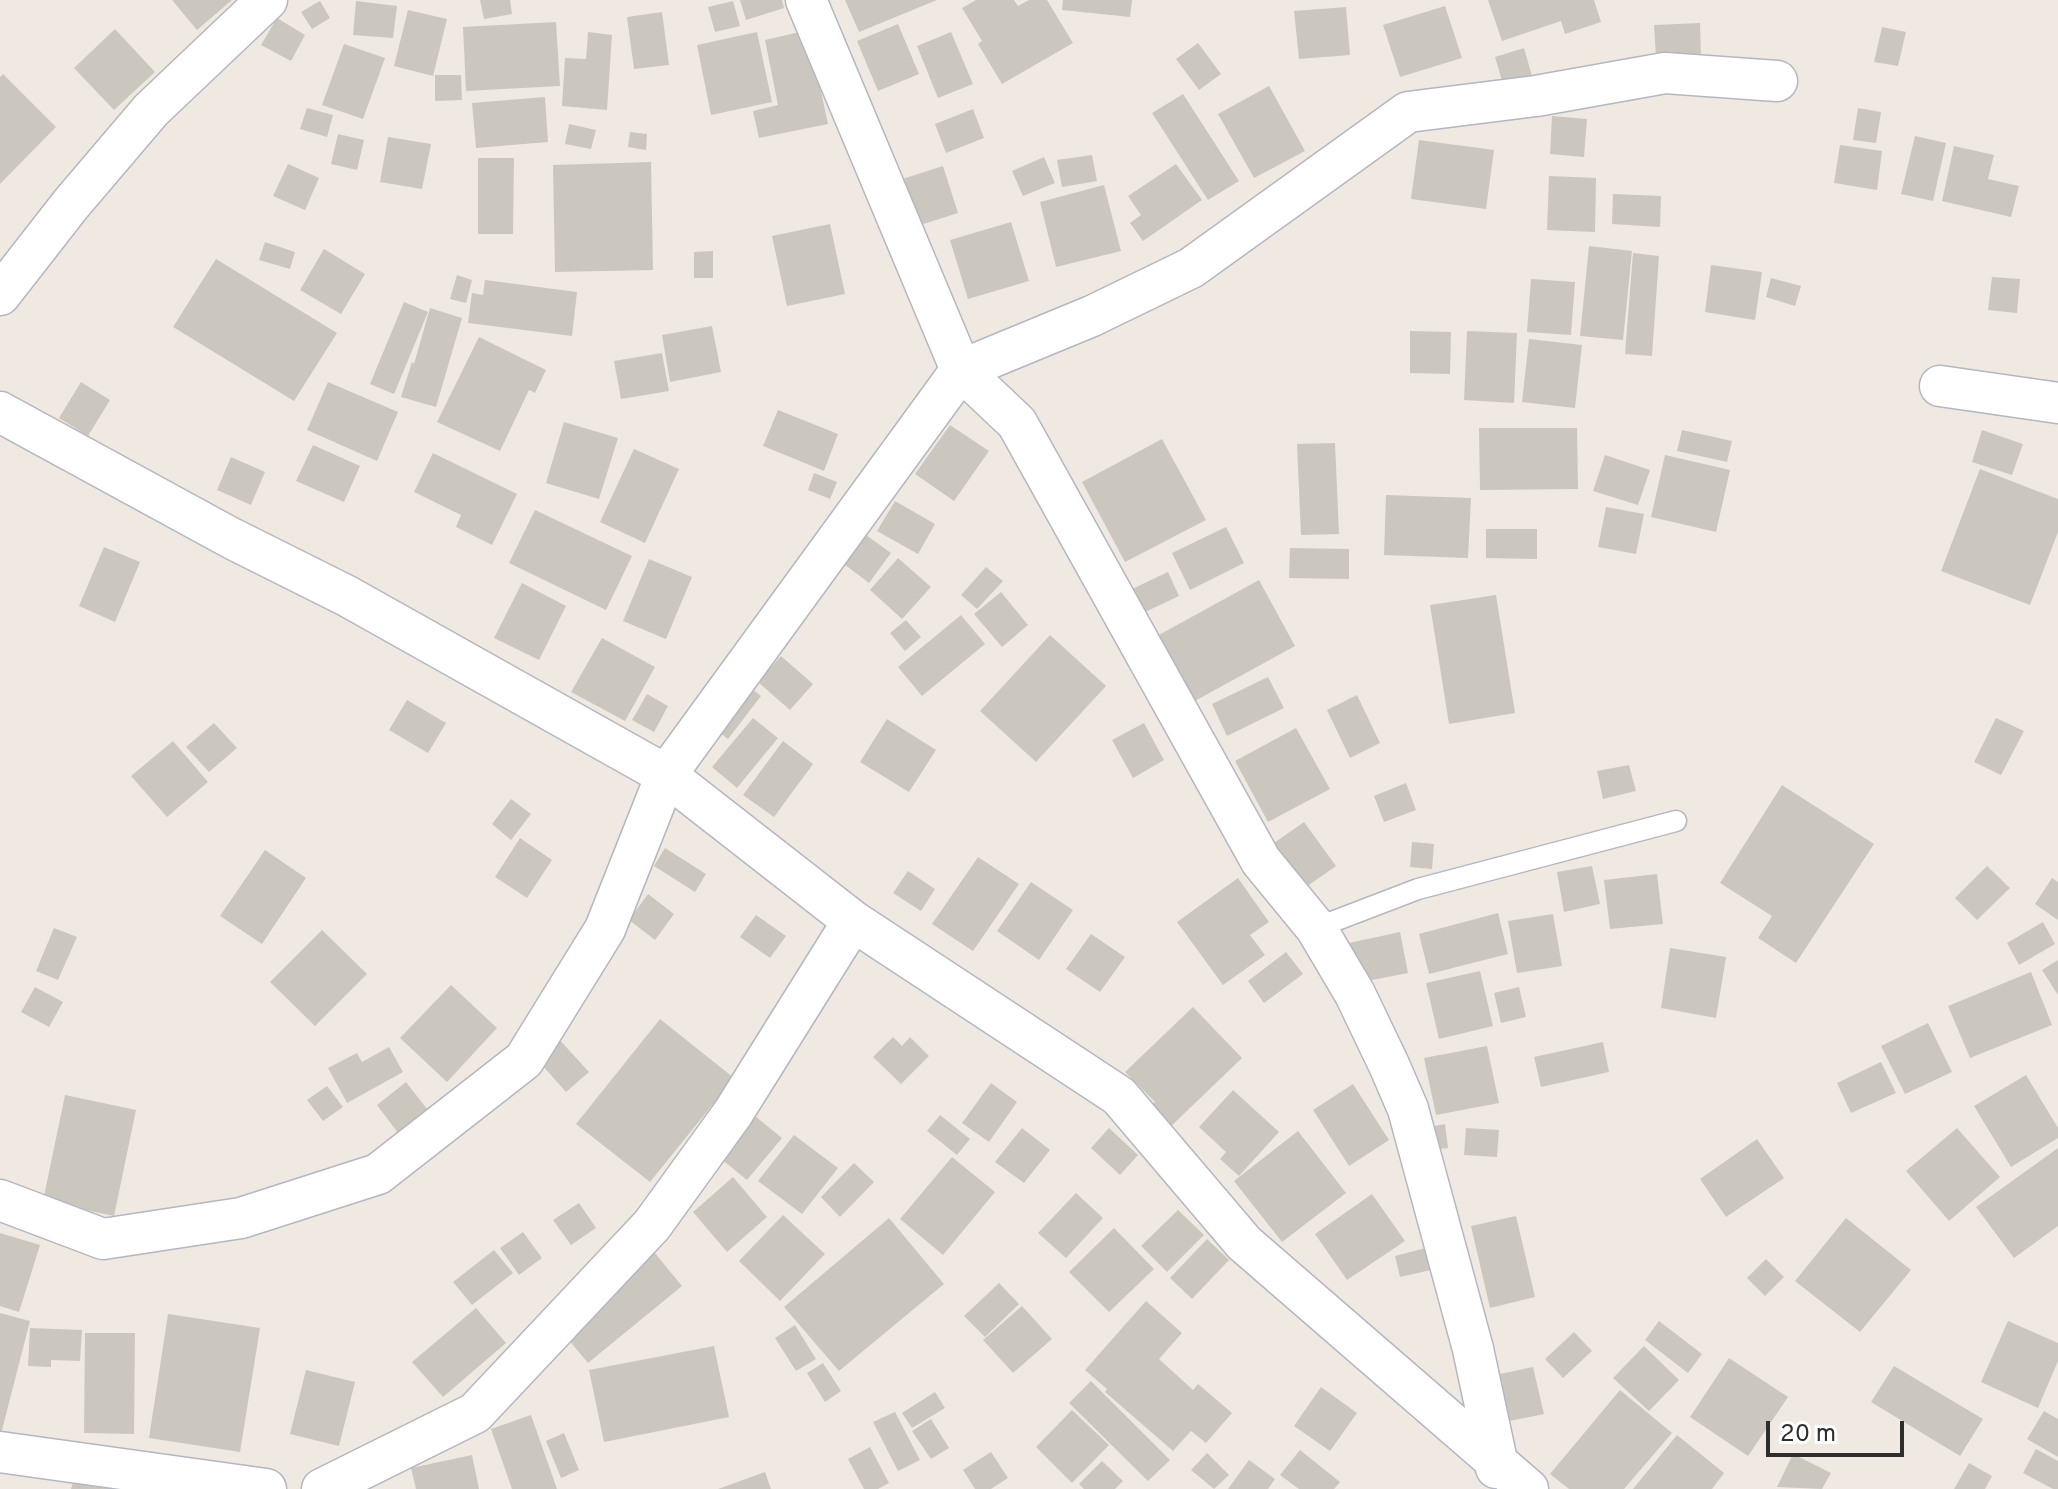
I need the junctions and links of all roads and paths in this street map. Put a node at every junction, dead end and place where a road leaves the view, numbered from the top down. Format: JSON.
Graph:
{"nodes":[{"id":1,"x":267,"y":0,"type":"edge"},
{"id":2,"x":806,"y":0,"type":"edge"},
{"id":3,"x":1777,"y":81,"type":"dead end"},
{"id":4,"x":0,"y":295,"type":"edge"},
{"id":5,"x":961,"y":370,"type":"junction"},
{"id":6,"x":1940,"y":386,"type":"dead end"},
{"id":7,"x":2058,"y":403,"type":"edge"},
{"id":8,"x":0,"y":412,"type":"edge"},
{"id":9,"x":666,"y":775,"type":"junction"},
{"id":10,"x":1676,"y":821,"type":"dead end"},
{"id":11,"x":853,"y":921,"type":"junction"},
{"id":12,"x":1316,"y":928,"type":"junction"},
{"id":13,"x":0,"y":1200,"type":"edge"},
{"id":14,"x":0,"y":1452,"type":"edge"},
{"id":15,"x":1494,"y":1475,"type":"edge"},
{"id":16,"x":266,"y":1489,"type":"edge"},
{"id":17,"x":322,"y":1489,"type":"edge"},
{"id":18,"x":1528,"y":1489,"type":"edge"}],
"edges":[{"from":1,"to":4,"type":"street"},
{"from":2,"to":5,"type":"street"},
{"from":3,"to":5,"type":"street"},
{"from":5,"to":9,"type":"street"},
{"from":5,"to":12,"type":"street"},
{"from":6,"to":7,"type":"street"},
{"from":8,"to":9,"type":"street"},
{"from":9,"to":11,"type":"street"},
{"from":9,"to":13,"type":"street"},
{"from":10,"to":12,"type":"lane"},
{"from":11,"to":15,"type":"street"},
{"from":11,"to":17,"type":"street"},
{"from":12,"to":15,"type":"street"},
{"from":14,"to":16,"type":"street"},
{"from":15,"to":18,"type":"street"}]}
